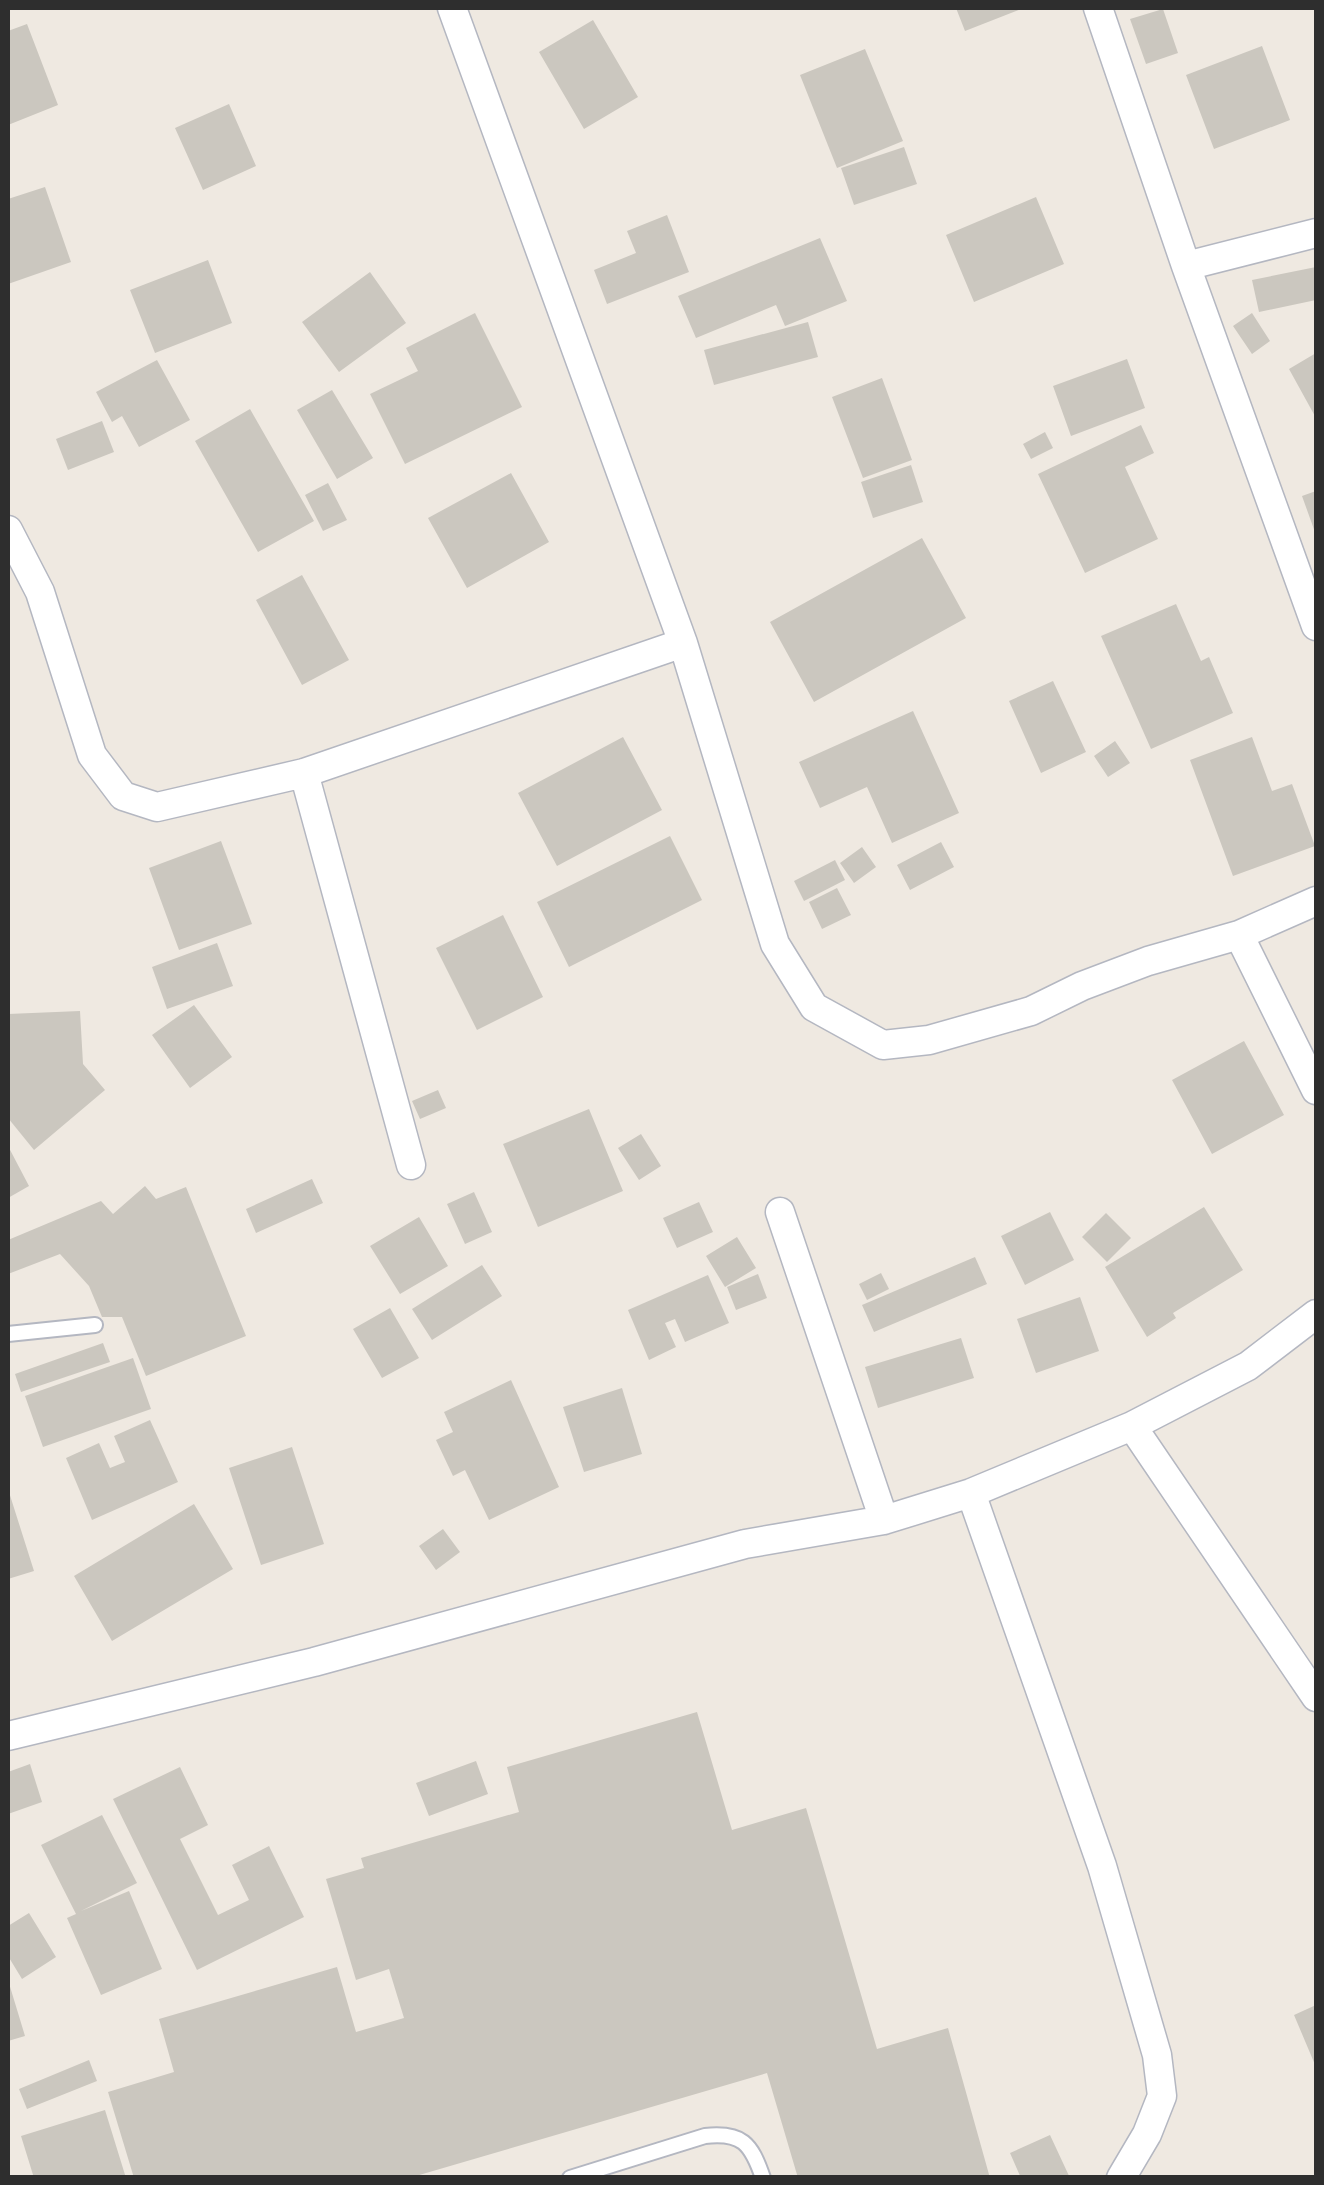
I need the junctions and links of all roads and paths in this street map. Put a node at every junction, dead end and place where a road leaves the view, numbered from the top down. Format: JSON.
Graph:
{"nodes":[{"id":1,"x":452,"y":8,"type":"edge"},
{"id":2,"x":1098,"y":8,"type":"edge"},
{"id":3,"x":1316,"y":233,"type":"edge"},
{"id":4,"x":1186,"y":266,"type":"junction"},
{"id":5,"x":8,"y":530,"type":"edge"},
{"id":6,"x":1316,"y":626,"type":"edge"},
{"id":7,"x":683,"y":642,"type":"junction"},
{"id":8,"x":304,"y":773,"type":"junction"},
{"id":9,"x":1316,"y":902,"type":"edge"},
{"id":10,"x":1239,"y":935,"type":"junction"},
{"id":11,"x":1316,"y":1090,"type":"edge"},
{"id":12,"x":411,"y":1166,"type":"dead end"},
{"id":13,"x":780,"y":1212,"type":"dead end"},
{"id":14,"x":1316,"y":1314,"type":"edge"},
{"id":15,"x":94,"y":1325,"type":"dead end"},
{"id":16,"x":8,"y":1334,"type":"edge"},
{"id":17,"x":1132,"y":1426,"type":"junction"},
{"id":18,"x":970,"y":1493,"type":"junction"},
{"id":19,"x":884,"y":1520,"type":"junction"},
{"id":20,"x":1316,"y":1697,"type":"edge"},
{"id":21,"x":8,"y":1736,"type":"edge"},
{"id":22,"x":570,"y":2178,"type":"edge"},
{"id":23,"x":762,"y":2178,"type":"edge"},
{"id":24,"x":1121,"y":2178,"type":"edge"}],
"edges":[{"from":1,"to":7,"type":"street"},
{"from":2,"to":4,"type":"street"},
{"from":3,"to":4,"type":"street"},
{"from":4,"to":6,"type":"street"},
{"from":5,"to":8,"type":"street"},
{"from":7,"to":8,"type":"street"},
{"from":7,"to":10,"type":"street"},
{"from":8,"to":12,"type":"street"},
{"from":9,"to":10,"type":"street"},
{"from":10,"to":11,"type":"street"},
{"from":13,"to":19,"type":"street"},
{"from":14,"to":17,"type":"street"},
{"from":15,"to":16,"type":"lane"},
{"from":17,"to":18,"type":"street"},
{"from":17,"to":20,"type":"street"},
{"from":18,"to":19,"type":"street"},
{"from":18,"to":24,"type":"street"},
{"from":19,"to":21,"type":"street"},
{"from":22,"to":23,"type":"lane"}]}
